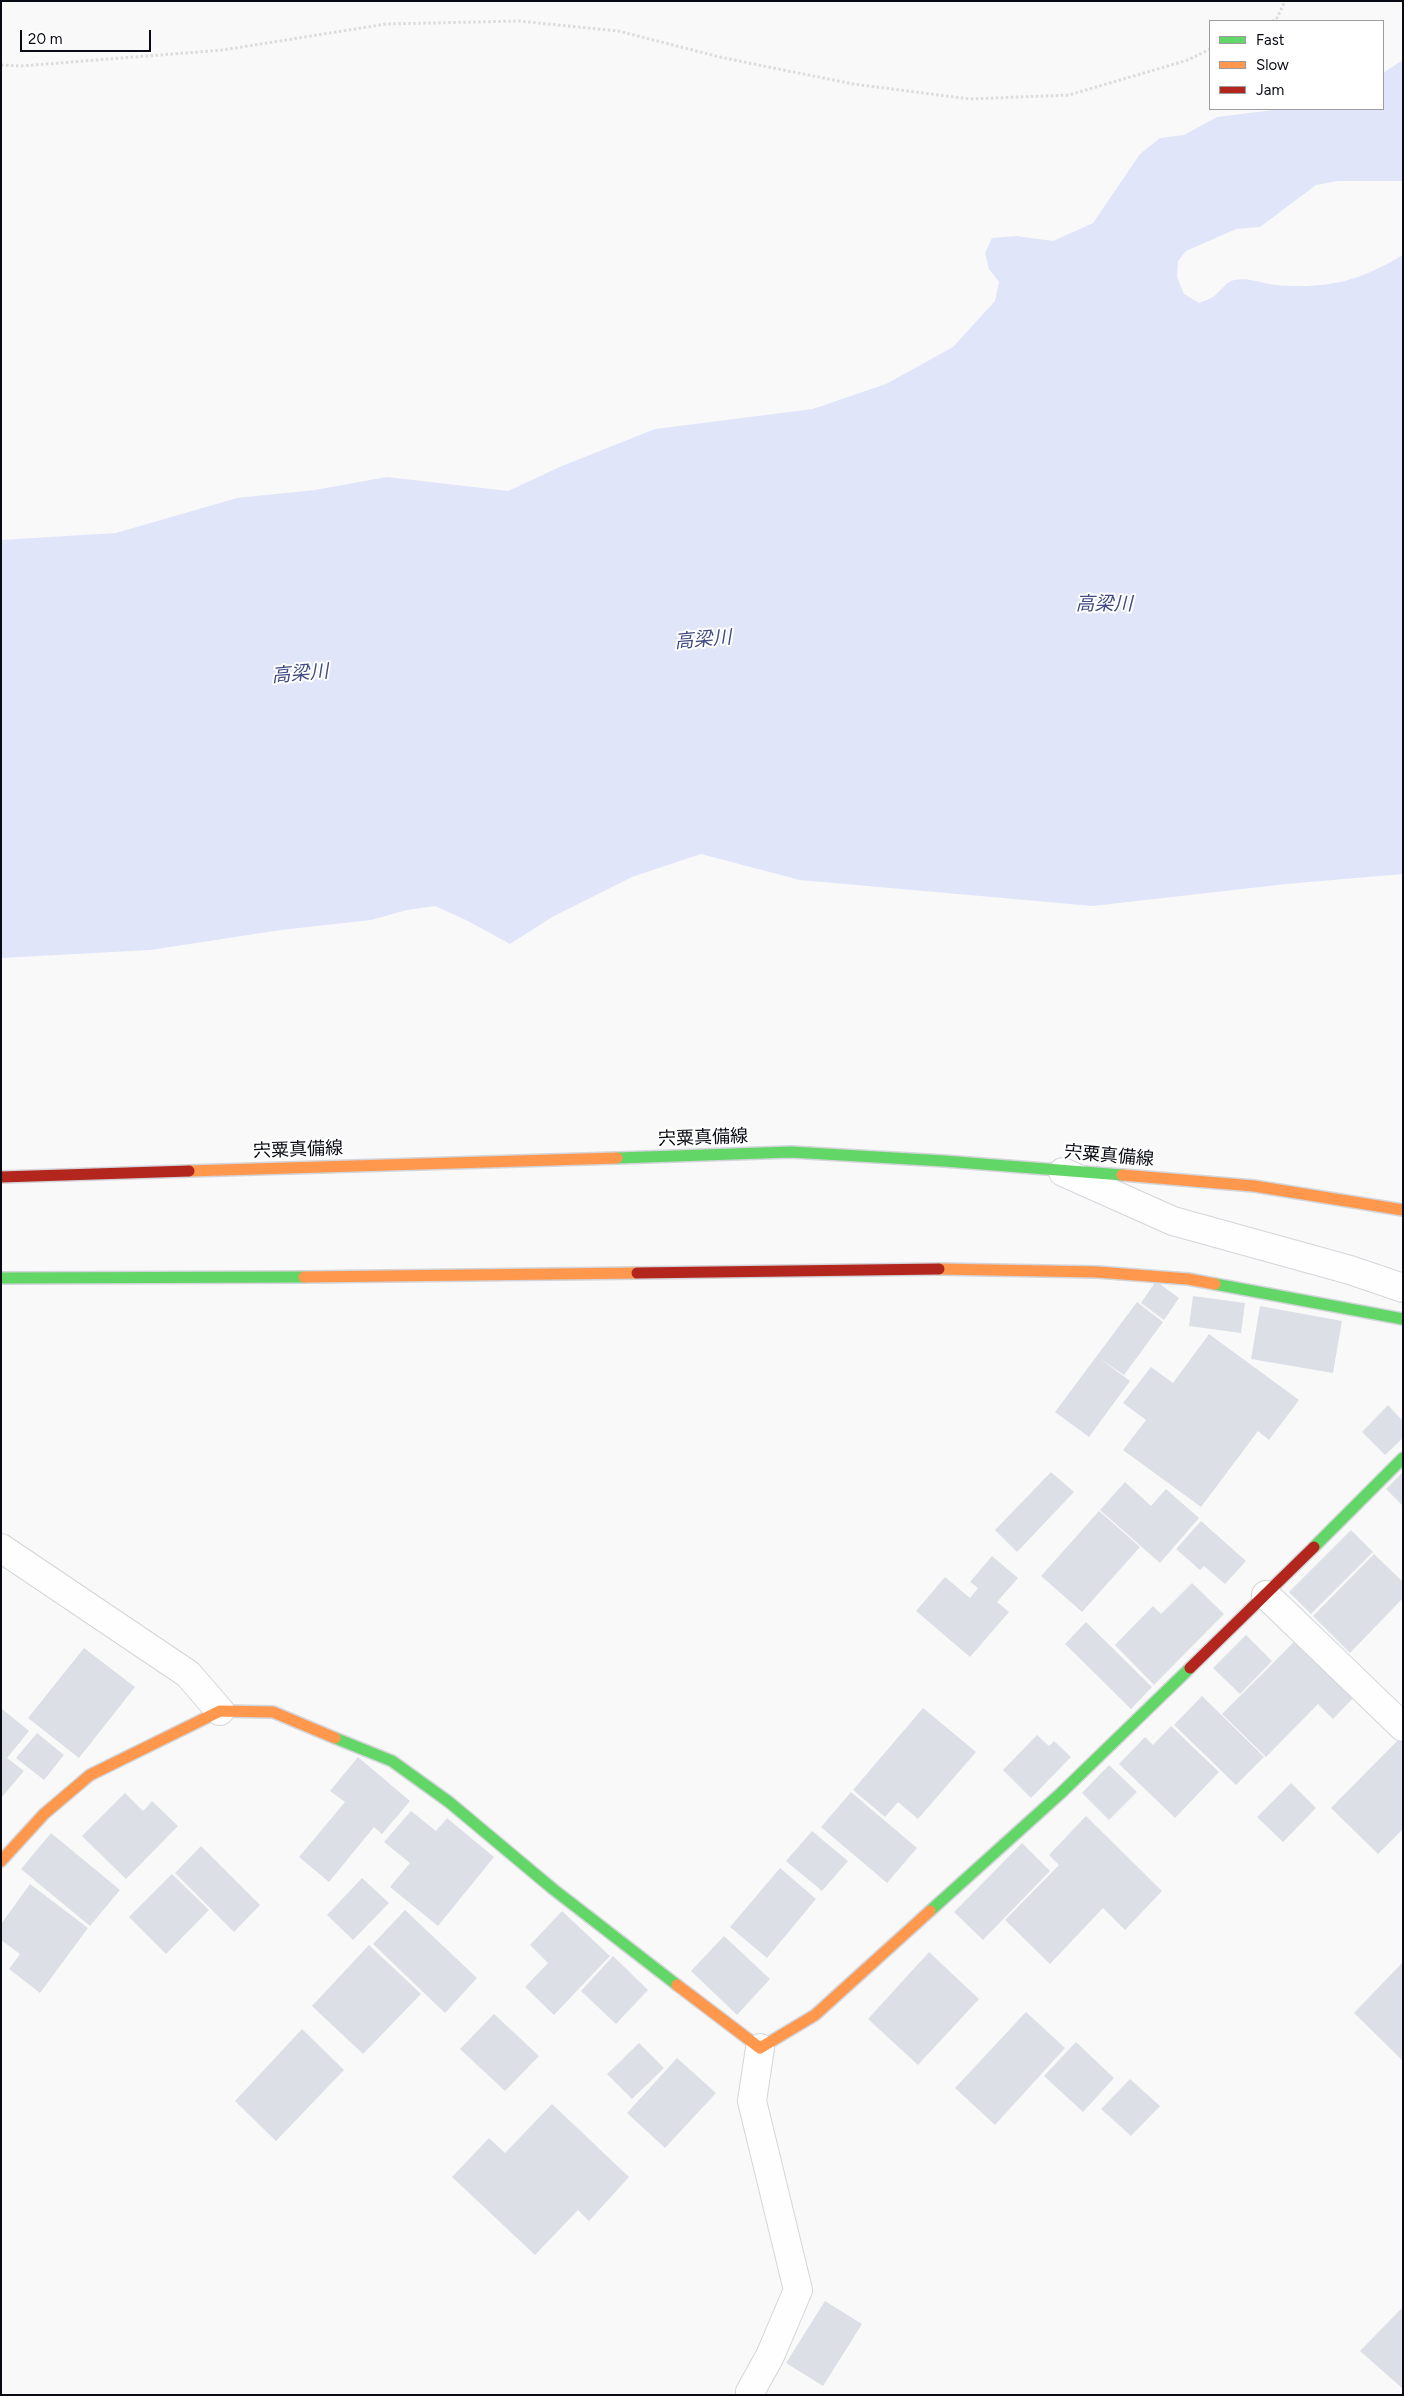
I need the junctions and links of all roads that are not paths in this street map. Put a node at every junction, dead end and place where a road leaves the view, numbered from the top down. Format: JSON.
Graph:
{"nodes":[{"id":1,"x":1060,"y":1170,"type":"junction"},
{"id":2,"x":1,"y":1177,"type":"edge"},
{"id":3,"x":1403,"y":1210,"type":"edge"},
{"id":4,"x":1,"y":1278,"type":"edge"},
{"id":5,"x":1403,"y":1288,"type":"edge"},
{"id":6,"x":1403,"y":1319,"type":"edge"},
{"id":7,"x":1403,"y":1458,"type":"edge"},
{"id":8,"x":1,"y":1548,"type":"edge"},
{"id":9,"x":1266,"y":1596,"type":"junction"},
{"id":10,"x":220,"y":1712,"type":"junction"},
{"id":11,"x":1403,"y":1727,"type":"edge"},
{"id":12,"x":1,"y":1861,"type":"edge"},
{"id":13,"x":760,"y":2048,"type":"junction"},
{"id":14,"x":750,"y":2394,"type":"edge"}],
"edges":[{"from":1,"to":2,"type":"street","name":"宍粟真備線"},
{"from":1,"to":3,"type":"street","name":"宍粟真備線"},
{"from":1,"to":5,"type":"street"},
{"from":4,"to":6,"type":"street"},
{"from":7,"to":9,"type":"street"},
{"from":8,"to":10,"type":"street"},
{"from":9,"to":11,"type":"street"},
{"from":9,"to":13,"type":"street"},
{"from":10,"to":12,"type":"street"},
{"from":10,"to":13,"type":"street"},
{"from":13,"to":14,"type":"street"}]}
